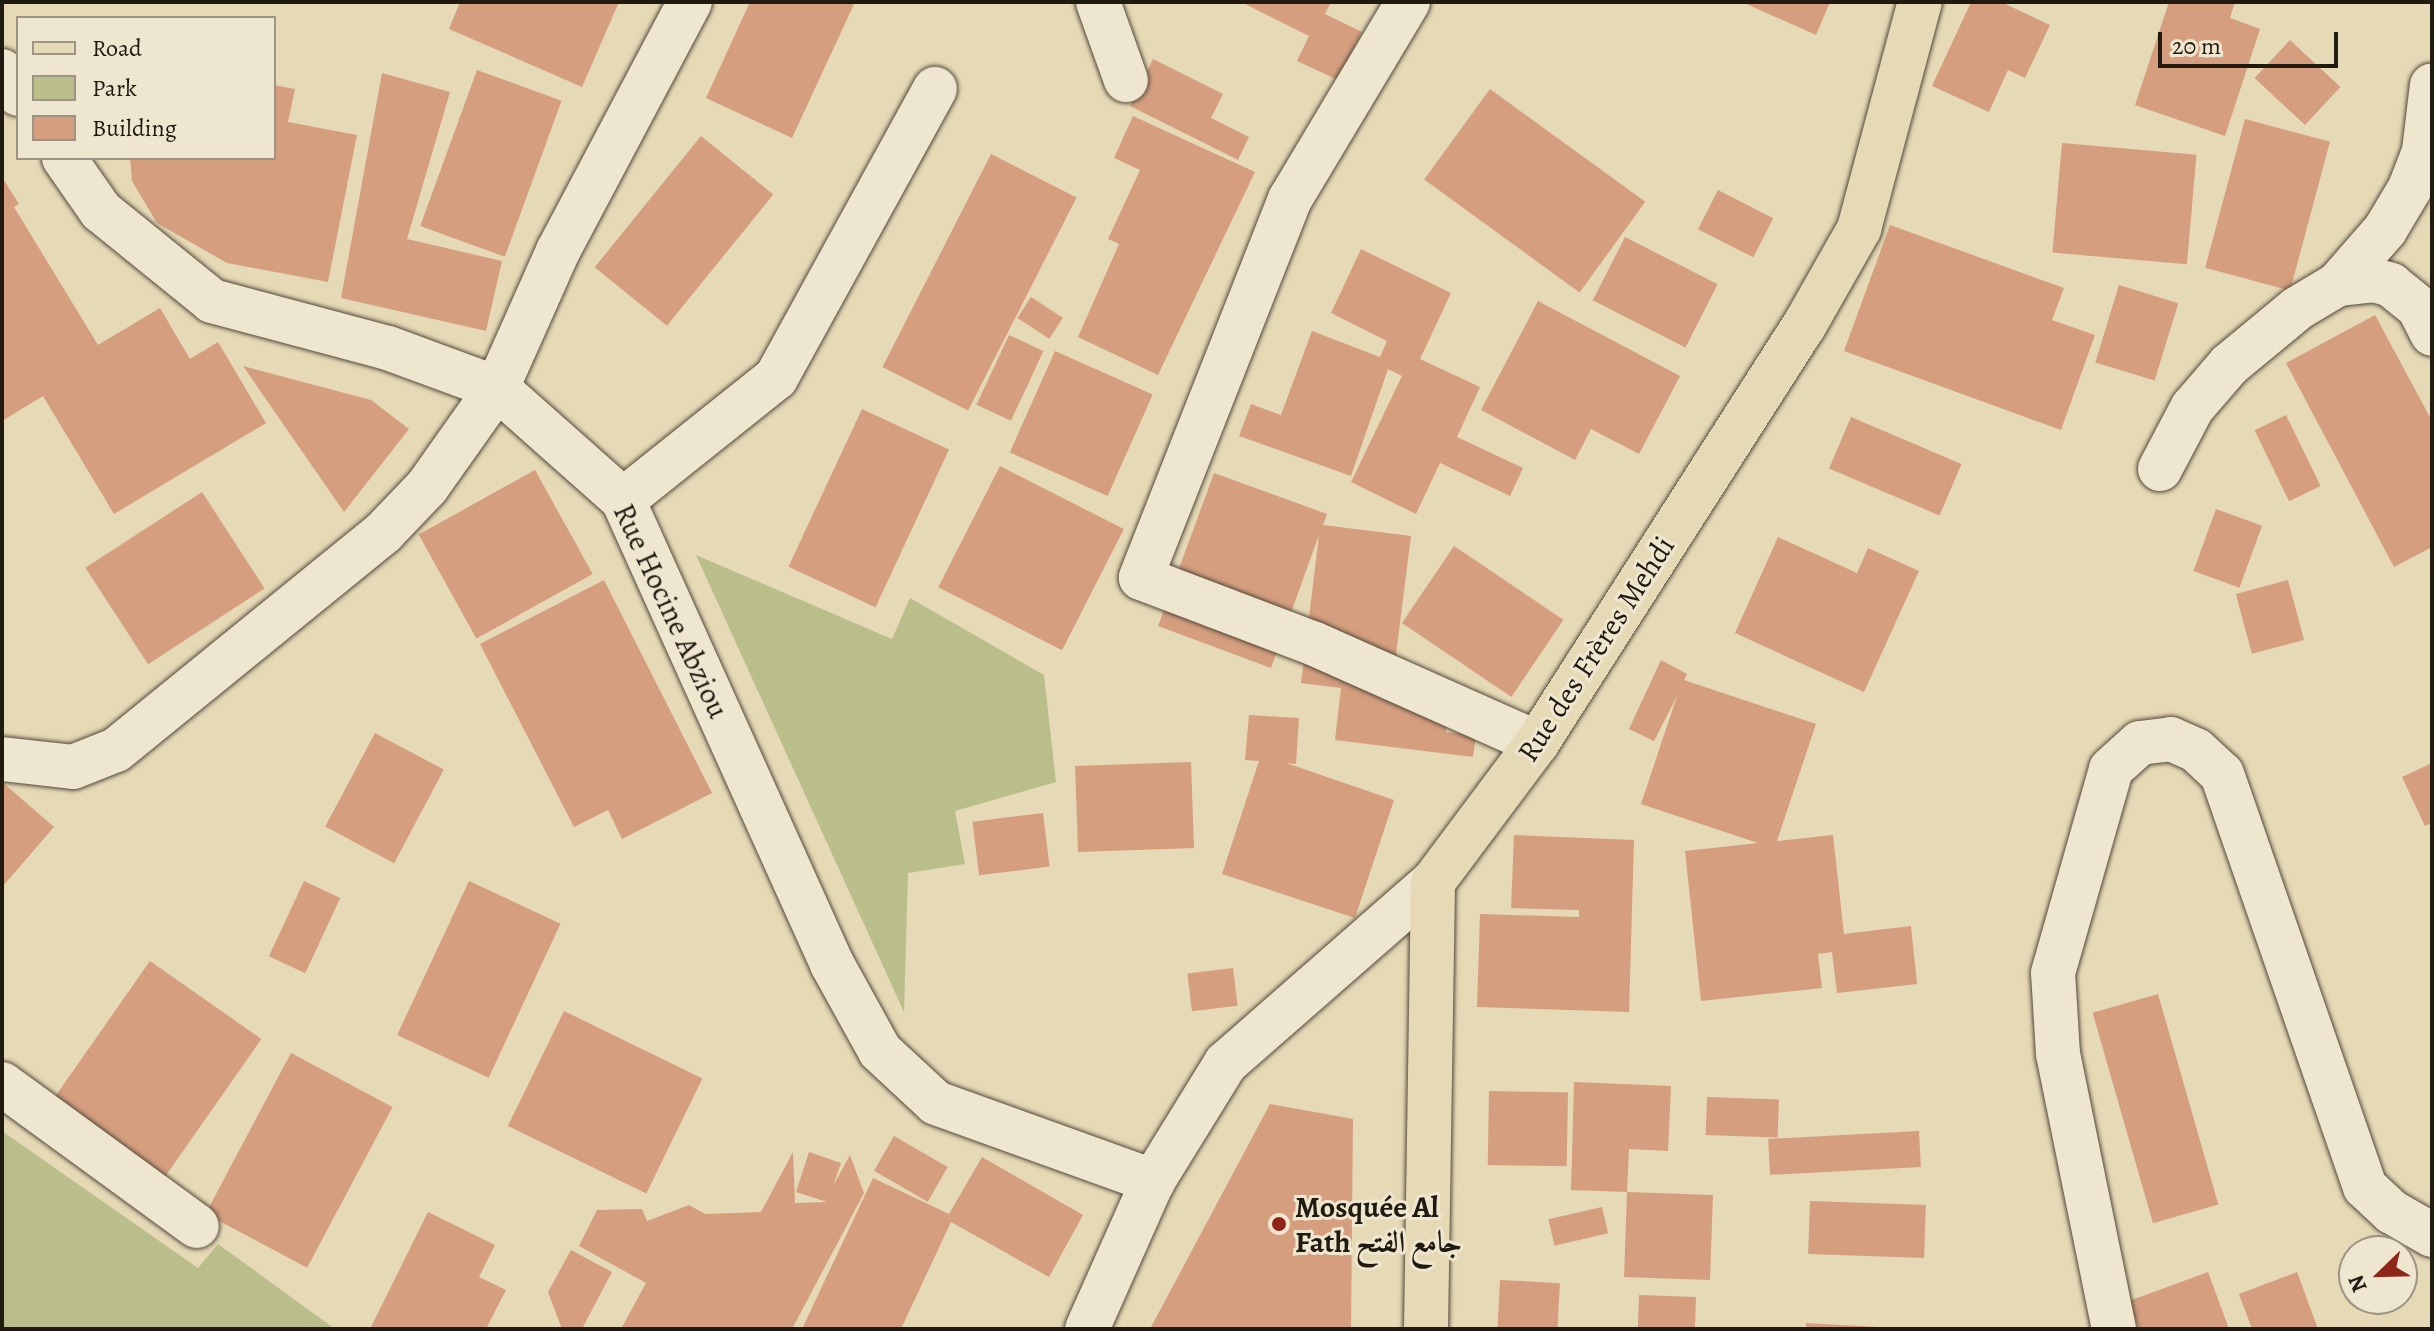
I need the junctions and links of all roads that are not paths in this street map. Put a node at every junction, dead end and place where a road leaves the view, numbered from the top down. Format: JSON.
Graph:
{"nodes":[{"id":1,"x":690,"y":2,"type":"edge"},
{"id":2,"x":1098,"y":2,"type":"edge"},
{"id":3,"x":1408,"y":2,"type":"edge"},
{"id":4,"x":1920,"y":2,"type":"edge"},
{"id":5,"x":2,"y":71,"type":"edge"},
{"id":6,"x":1126,"y":80,"type":"dead end"},
{"id":7,"x":2432,"y":85,"type":"edge"},
{"id":8,"x":935,"y":89,"type":"dead end"},
{"id":9,"x":16,"y":91,"type":"edge"},
{"id":10,"x":65,"y":160,"type":"edge"},
{"id":11,"x":2338,"y":284,"type":"junction"},
{"id":12,"x":2432,"y":334,"type":"edge"},
{"id":13,"x":497,"y":388,"type":"junction"},
{"id":14,"x":2160,"y":469,"type":"dead end"},
{"id":15,"x":623,"y":500,"type":"junction"},
{"id":16,"x":1537,"y":743,"type":"junction"},
{"id":17,"x":2,"y":759,"type":"edge"},
{"id":18,"x":1433,"y":882,"type":"junction"},
{"id":19,"x":2,"y":1084,"type":"edge"},
{"id":20,"x":1153,"y":1181,"type":"junction"},
{"id":21,"x":197,"y":1226,"type":"dead end"},
{"id":22,"x":2432,"y":1235,"type":"edge"},
{"id":23,"x":1087,"y":1329,"type":"edge"},
{"id":24,"x":1426,"y":1329,"type":"edge"},
{"id":25,"x":2114,"y":1329,"type":"edge"}],
"edges":[{"from":1,"to":13,"type":"street"},
{"from":2,"to":6,"type":"street"},
{"from":3,"to":16,"type":"street"},
{"from":4,"to":16,"type":"main road","name":"Rue des Frères Mehdi"},
{"from":5,"to":9,"type":"street"},
{"from":7,"to":11,"type":"street"},
{"from":8,"to":15,"type":"street"},
{"from":10,"to":13,"type":"street","name":"Rue Hocine Abziou"},
{"from":11,"to":12,"type":"street"},
{"from":11,"to":14,"type":"street"},
{"from":13,"to":15,"type":"street","name":"Rue Hocine Abziou"},
{"from":13,"to":17,"type":"street"},
{"from":15,"to":20,"type":"street","name":"Rue Hocine Abziou"},
{"from":16,"to":18,"type":"main road","name":"Rue des Frères Mehdi"},
{"from":18,"to":20,"type":"street"},
{"from":18,"to":24,"type":"main road"},
{"from":19,"to":21,"type":"street"},
{"from":20,"to":23,"type":"street"},
{"from":22,"to":25,"type":"street"}]}
